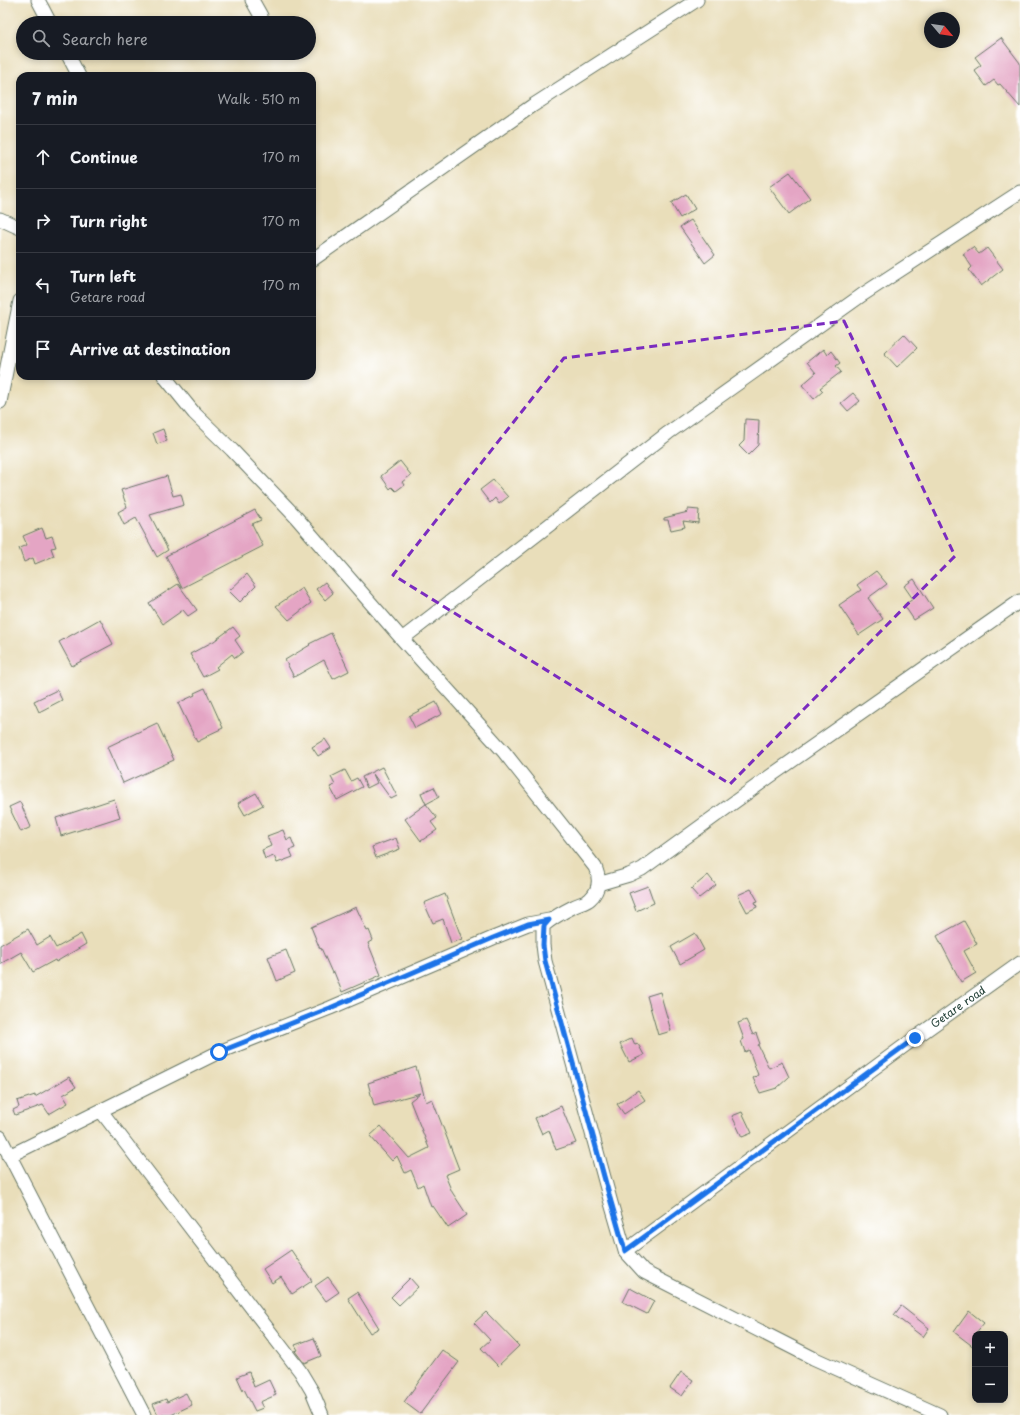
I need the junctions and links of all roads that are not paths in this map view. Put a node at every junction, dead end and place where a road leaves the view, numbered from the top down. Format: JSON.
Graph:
{"nodes":[{"id":1,"x":38,"y":0,"type":"edge"},
{"id":2,"x":252,"y":0,"type":"edge"},
{"id":3,"x":697,"y":0,"type":"edge"},
{"id":4,"x":46,"y":16,"type":"edge"},
{"id":5,"x":261,"y":16,"type":"dead end"},
{"id":6,"x":71,"y":60,"type":"edge"},
{"id":7,"x":77,"y":72,"type":"edge"},
{"id":8,"x":1020,"y":192,"type":"edge"},
{"id":9,"x":0,"y":219,"type":"edge"},
{"id":10,"x":16,"y":226,"type":"edge"},
{"id":11,"x":316,"y":257,"type":"edge"},
{"id":12,"x":16,"y":321,"type":"edge"},
{"id":13,"x":167,"y":380,"type":"edge"},
{"id":14,"x":0,"y":402,"type":"edge"},
{"id":15,"x":1020,"y":601,"type":"edge"},
{"id":16,"x":402,"y":639,"type":"junction"},
{"id":17,"x":598,"y":884,"type":"junction"},
{"id":18,"x":549,"y":920,"type":"junction"},
{"id":19,"x":1020,"y":963,"type":"edge"},
{"id":20,"x":101,"y":1111,"type":"junction"},
{"id":21,"x":0,"y":1137,"type":"edge"},
{"id":22,"x":9,"y":1156,"type":"junction"},
{"id":23,"x":625,"y":1251,"type":"junction"},
{"id":24,"x":144,"y":1415,"type":"edge"},
{"id":25,"x":322,"y":1415,"type":"edge"},
{"id":26,"x":940,"y":1415,"type":"edge"}],
"edges":[{"from":1,"to":4,"type":"street"},
{"from":2,"to":5,"type":"street"},
{"from":3,"to":11,"type":"street"},
{"from":6,"to":7,"type":"street"},
{"from":8,"to":16,"type":"street"},
{"from":9,"to":10,"type":"street"},
{"from":12,"to":14,"type":"street"},
{"from":13,"to":16,"type":"street"},
{"from":15,"to":17,"type":"street"},
{"from":16,"to":17,"type":"street"},
{"from":17,"to":18,"type":"street"},
{"from":18,"to":20,"type":"street"},
{"from":18,"to":23,"type":"street"},
{"from":19,"to":23,"type":"street","name":"Getare road"},
{"from":20,"to":22,"type":"street"},
{"from":20,"to":25,"type":"street"},
{"from":21,"to":22,"type":"street"},
{"from":22,"to":24,"type":"street"},
{"from":23,"to":26,"type":"street"}]}
